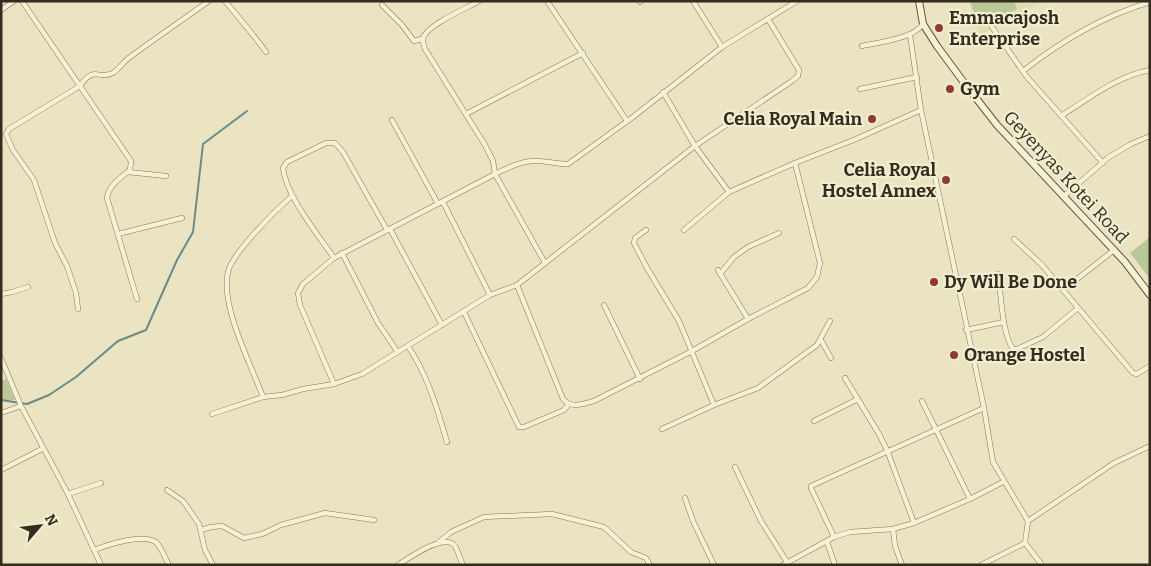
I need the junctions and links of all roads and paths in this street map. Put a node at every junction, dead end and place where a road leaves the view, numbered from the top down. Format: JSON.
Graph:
{"nodes":[{"id":1,"x":14,"y":1,"type":"edge"},
{"id":2,"x":22,"y":1,"type":"edge"},
{"id":3,"x":208,"y":1,"type":"edge"},
{"id":4,"x":225,"y":1,"type":"edge"},
{"id":5,"x":479,"y":1,"type":"edge"},
{"id":6,"x":547,"y":1,"type":"edge"},
{"id":7,"x":693,"y":1,"type":"edge"},
{"id":8,"x":796,"y":1,"type":"edge"},
{"id":9,"x":919,"y":1,"type":"edge"},
{"id":10,"x":1150,"y":2,"type":"edge"},
{"id":11,"x":1140,"y":3,"type":"edge"},
{"id":12,"x":382,"y":5,"type":"dead end"},
{"id":13,"x":1,"y":10,"type":"edge"},
{"id":14,"x":768,"y":19,"type":"junction"},
{"id":15,"x":923,"y":24,"type":"junction"},
{"id":16,"x":992,"y":27,"type":"dead end"},
{"id":17,"x":910,"y":35,"type":"junction"},
{"id":18,"x":422,"y":40,"type":"junction"},
{"id":19,"x":862,"y":46,"type":"dead end"},
{"id":20,"x":722,"y":47,"type":"junction"},
{"id":21,"x":266,"y":52,"type":"dead end"},
{"id":22,"x":583,"y":53,"type":"junction"},
{"id":23,"x":1150,"y":70,"type":"edge"},
{"id":24,"x":1022,"y":71,"type":"junction"},
{"id":25,"x":917,"y":77,"type":"junction"},
{"id":26,"x":80,"y":86,"type":"junction"},
{"id":27,"x":860,"y":89,"type":"dead end"},
{"id":28,"x":663,"y":92,"type":"junction"},
{"id":29,"x":921,"y":110,"type":"junction"},
{"id":30,"x":466,"y":114,"type":"junction"},
{"id":31,"x":1061,"y":116,"type":"junction"},
{"id":32,"x":392,"y":120,"type":"dead end"},
{"id":33,"x":627,"y":121,"type":"junction"},
{"id":34,"x":1150,"y":136,"type":"edge"},
{"id":35,"x":695,"y":146,"type":"junction"},
{"id":36,"x":795,"y":163,"type":"junction"},
{"id":37,"x":1103,"y":163,"type":"junction"},
{"id":38,"x":128,"y":172,"type":"junction"},
{"id":39,"x":495,"y":174,"type":"junction"},
{"id":40,"x":166,"y":176,"type":"dead end"},
{"id":41,"x":728,"y":192,"type":"junction"},
{"id":42,"x":292,"y":196,"type":"junction"},
{"id":43,"x":1064,"y":196,"type":"junction"},
{"id":44,"x":441,"y":203,"type":"junction"},
{"id":45,"x":182,"y":218,"type":"dead end"},
{"id":46,"x":389,"y":230,"type":"junction"},
{"id":47,"x":646,"y":230,"type":"dead end"},
{"id":48,"x":684,"y":230,"type":"dead end"},
{"id":49,"x":779,"y":233,"type":"dead end"},
{"id":50,"x":118,"y":234,"type":"junction"},
{"id":51,"x":1014,"y":239,"type":"dead end"},
{"id":52,"x":1114,"y":250,"type":"junction"},
{"id":53,"x":342,"y":253,"type":"junction"},
{"id":54,"x":334,"y":258,"type":"junction"},
{"id":55,"x":545,"y":263,"type":"junction"},
{"id":56,"x":998,"y":274,"type":"dead end"},
{"id":57,"x":517,"y":285,"type":"junction"},
{"id":58,"x":28,"y":287,"type":"dead end"},
{"id":59,"x":1063,"y":290,"type":"junction"},
{"id":60,"x":1,"y":294,"type":"edge"},
{"id":61,"x":490,"y":294,"type":"junction"},
{"id":62,"x":1150,"y":295,"type":"edge"},
{"id":63,"x":137,"y":300,"type":"dead end"},
{"id":64,"x":604,"y":305,"type":"dead end"},
{"id":65,"x":1078,"y":308,"type":"junction"},
{"id":66,"x":78,"y":309,"type":"dead end"},
{"id":67,"x":464,"y":312,"type":"junction"},
{"id":68,"x":748,"y":319,"type":"junction"},
{"id":69,"x":830,"y":320,"type":"dead end"},
{"id":70,"x":1004,"y":322,"type":"junction"},
{"id":71,"x":442,"y":325,"type":"junction"},
{"id":72,"x":966,"y":330,"type":"junction"},
{"id":73,"x":821,"y":340,"type":"junction"},
{"id":74,"x":408,"y":346,"type":"junction"},
{"id":75,"x":398,"y":351,"type":"junction"},
{"id":76,"x":692,"y":351,"type":"junction"},
{"id":77,"x":1,"y":358,"type":"edge"},
{"id":78,"x":831,"y":358,"type":"dead end"},
{"id":79,"x":1150,"y":366,"type":"edge"},
{"id":80,"x":640,"y":378,"type":"junction"},
{"id":81,"x":845,"y":378,"type":"dead end"},
{"id":82,"x":334,"y":384,"type":"junction"},
{"id":83,"x":263,"y":397,"type":"junction"},
{"id":84,"x":858,"y":399,"type":"junction"},
{"id":85,"x":922,"y":401,"type":"dead end"},
{"id":86,"x":568,"y":404,"type":"junction"},
{"id":87,"x":20,"y":406,"type":"junction"},
{"id":88,"x":714,"y":406,"type":"junction"},
{"id":89,"x":984,"y":408,"type":"junction"},
{"id":90,"x":1,"y":413,"type":"edge"},
{"id":91,"x":212,"y":414,"type":"dead end"},
{"id":92,"x":814,"y":421,"type":"dead end"},
{"id":93,"x":662,"y":430,"type":"dead end"},
{"id":94,"x":937,"y":430,"type":"junction"},
{"id":95,"x":447,"y":442,"type":"dead end"},
{"id":96,"x":1150,"y":446,"type":"edge"},
{"id":97,"x":42,"y":449,"type":"junction"},
{"id":98,"x":887,"y":450,"type":"junction"},
{"id":99,"x":735,"y":467,"type":"dead end"},
{"id":100,"x":1,"y":470,"type":"edge"},
{"id":101,"x":1003,"y":482,"type":"junction"},
{"id":102,"x":101,"y":484,"type":"dead end"},
{"id":103,"x":167,"y":490,"type":"dead end"},
{"id":104,"x":68,"y":494,"type":"junction"},
{"id":105,"x":685,"y":498,"type":"dead end"},
{"id":106,"x":970,"y":499,"type":"junction"},
{"id":107,"x":374,"y":520,"type":"dead end"},
{"id":108,"x":1028,"y":521,"type":"junction"},
{"id":109,"x":914,"y":523,"type":"junction"},
{"id":110,"x":893,"y":529,"type":"junction"},
{"id":111,"x":201,"y":530,"type":"junction"},
{"id":112,"x":834,"y":537,"type":"junction"},
{"id":113,"x":440,"y":542,"type":"junction"},
{"id":114,"x":826,"y":542,"type":"junction"},
{"id":115,"x":1025,"y":543,"type":"junction"},
{"id":116,"x":94,"y":550,"type":"junction"},
{"id":117,"x":785,"y":564,"type":"edge"},
{"id":118,"x":101,"y":565,"type":"edge"},
{"id":119,"x":168,"y":565,"type":"edge"},
{"id":120,"x":213,"y":565,"type":"edge"},
{"id":121,"x":398,"y":565,"type":"edge"},
{"id":122,"x":463,"y":565,"type":"edge"},
{"id":123,"x":650,"y":565,"type":"edge"},
{"id":124,"x":714,"y":565,"type":"edge"},
{"id":125,"x":835,"y":565,"type":"edge"},
{"id":126,"x":902,"y":565,"type":"edge"},
{"id":127,"x":981,"y":565,"type":"edge"},
{"id":128,"x":1042,"y":565,"type":"edge"}],
"edges":[{"from":1,"to":13,"type":"street"},
{"from":2,"to":26,"type":"street"},
{"from":3,"to":26,"type":"street"},
{"from":4,"to":21,"type":"street"},
{"from":5,"to":18,"type":"street"},
{"from":6,"to":22,"type":"street"},
{"from":7,"to":20,"type":"street"},
{"from":8,"to":14,"type":"street"},
{"from":9,"to":15,"type":"street","name":"Geyenyas Kotei Road"},
{"from":10,"to":11,"type":"street"},
{"from":11,"to":24,"type":"street"},
{"from":12,"to":18,"type":"street"},
{"from":14,"to":20,"type":"street"},
{"from":14,"to":35,"type":"street"},
{"from":15,"to":17,"type":"street"},
{"from":15,"to":43,"type":"street","name":"Geyenyas Kotei Road"},
{"from":16,"to":24,"type":"street"},
{"from":17,"to":19,"type":"street"},
{"from":17,"to":25,"type":"street"},
{"from":18,"to":30,"type":"street"},
{"from":20,"to":28,"type":"street"},
{"from":22,"to":30,"type":"street"},
{"from":22,"to":33,"type":"street"},
{"from":23,"to":31,"type":"street"},
{"from":24,"to":31,"type":"street"},
{"from":25,"to":27,"type":"street"},
{"from":25,"to":29,"type":"street"},
{"from":26,"to":38,"type":"street"},
{"from":26,"to":66,"type":"street"},
{"from":28,"to":33,"type":"street"},
{"from":28,"to":35,"type":"street"},
{"from":29,"to":36,"type":"street"},
{"from":29,"to":72,"type":"street"},
{"from":30,"to":39,"type":"street"},
{"from":31,"to":37,"type":"street"},
{"from":32,"to":44,"type":"street"},
{"from":33,"to":39,"type":"street"},
{"from":34,"to":37,"type":"street"},
{"from":35,"to":41,"type":"street"},
{"from":35,"to":55,"type":"street"},
{"from":36,"to":41,"type":"street"},
{"from":36,"to":68,"type":"street"},
{"from":37,"to":43,"type":"street"},
{"from":38,"to":40,"type":"street"},
{"from":38,"to":50,"type":"street"},
{"from":39,"to":44,"type":"street"},
{"from":39,"to":55,"type":"street"},
{"from":41,"to":48,"type":"street"},
{"from":42,"to":46,"type":"street"},
{"from":42,"to":54,"type":"street"},
{"from":42,"to":83,"type":"street"},
{"from":43,"to":52,"type":"street","name":"Geyenyas Kotei Road"},
{"from":44,"to":46,"type":"street"},
{"from":44,"to":61,"type":"street"},
{"from":45,"to":50,"type":"street"},
{"from":46,"to":53,"type":"street"},
{"from":46,"to":71,"type":"street"},
{"from":47,"to":76,"type":"street"},
{"from":49,"to":68,"type":"street"},
{"from":50,"to":63,"type":"street"},
{"from":51,"to":59,"type":"street"},
{"from":52,"to":59,"type":"street"},
{"from":52,"to":62,"type":"street","name":"Geyenyas Kotei Road"},
{"from":53,"to":54,"type":"street"},
{"from":53,"to":75,"type":"street"},
{"from":54,"to":82,"type":"street"},
{"from":55,"to":57,"type":"street"},
{"from":56,"to":70,"type":"street"},
{"from":57,"to":61,"type":"street"},
{"from":57,"to":86,"type":"street"},
{"from":58,"to":60,"type":"street"},
{"from":59,"to":65,"type":"street"},
{"from":61,"to":67,"type":"street"},
{"from":64,"to":80,"type":"street"},
{"from":65,"to":70,"type":"street"},
{"from":65,"to":79,"type":"street"},
{"from":67,"to":71,"type":"street"},
{"from":67,"to":86,"type":"street"},
{"from":68,"to":76,"type":"street"},
{"from":69,"to":73,"type":"street"},
{"from":70,"to":72,"type":"street"},
{"from":71,"to":74,"type":"street"},
{"from":72,"to":89,"type":"street"},
{"from":73,"to":78,"type":"street"},
{"from":73,"to":88,"type":"street"},
{"from":74,"to":75,"type":"street"},
{"from":74,"to":95,"type":"street"},
{"from":75,"to":82,"type":"street"},
{"from":76,"to":80,"type":"street"},
{"from":76,"to":88,"type":"street"},
{"from":77,"to":87,"type":"street"},
{"from":80,"to":86,"type":"street"},
{"from":81,"to":84,"type":"street"},
{"from":82,"to":83,"type":"street"},
{"from":83,"to":91,"type":"street"},
{"from":84,"to":92,"type":"street"},
{"from":84,"to":98,"type":"street"},
{"from":85,"to":94,"type":"street"},
{"from":87,"to":90,"type":"street"},
{"from":87,"to":97,"type":"street"},
{"from":88,"to":93,"type":"street"},
{"from":89,"to":94,"type":"street"},
{"from":89,"to":101,"type":"street"},
{"from":94,"to":98,"type":"street"},
{"from":94,"to":106,"type":"street"},
{"from":96,"to":108,"type":"street"},
{"from":97,"to":100,"type":"street"},
{"from":97,"to":104,"type":"street"},
{"from":98,"to":109,"type":"street"},
{"from":98,"to":112,"type":"street"},
{"from":99,"to":117,"type":"street"},
{"from":101,"to":106,"type":"street"},
{"from":101,"to":108,"type":"street"},
{"from":102,"to":104,"type":"street"},
{"from":103,"to":111,"type":"street"},
{"from":104,"to":116,"type":"street"},
{"from":105,"to":124,"type":"street"},
{"from":106,"to":109,"type":"street"},
{"from":107,"to":111,"type":"street"},
{"from":108,"to":115,"type":"street"},
{"from":109,"to":110,"type":"street"},
{"from":110,"to":112,"type":"street"},
{"from":110,"to":126,"type":"street"},
{"from":111,"to":120,"type":"street"},
{"from":112,"to":114,"type":"street"},
{"from":113,"to":121,"type":"street"},
{"from":113,"to":122,"type":"street"},
{"from":113,"to":123,"type":"street"},
{"from":114,"to":117,"type":"street"},
{"from":114,"to":125,"type":"street"},
{"from":115,"to":127,"type":"street"},
{"from":115,"to":128,"type":"street"},
{"from":116,"to":118,"type":"street"},
{"from":116,"to":119,"type":"street"}]}
